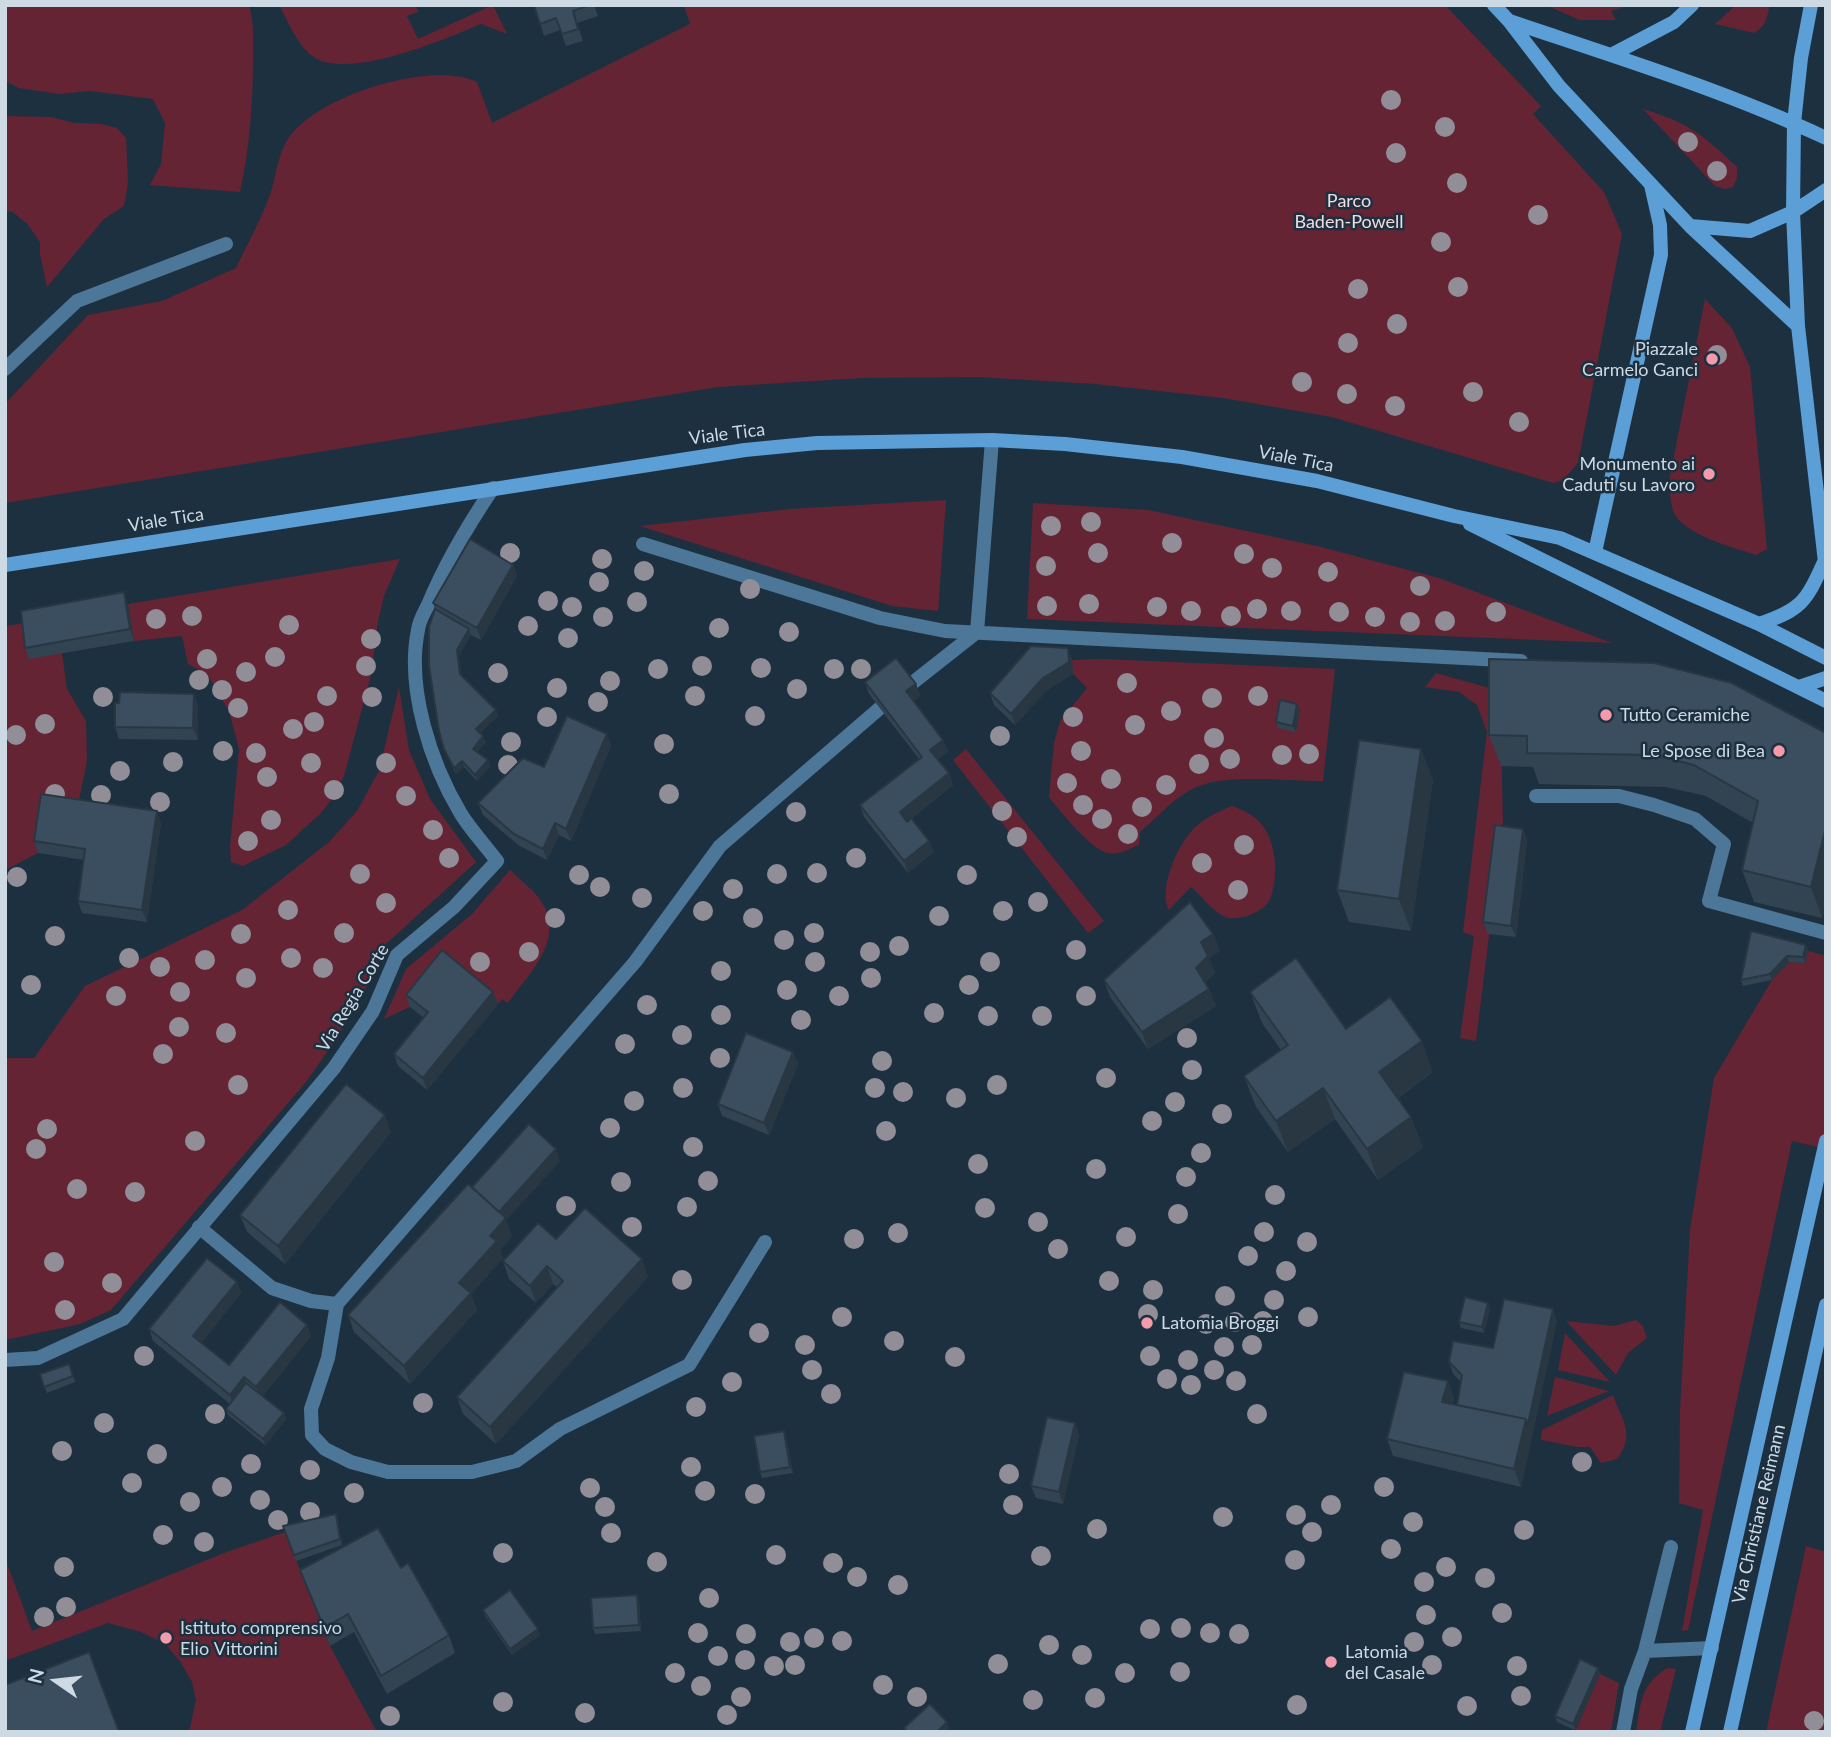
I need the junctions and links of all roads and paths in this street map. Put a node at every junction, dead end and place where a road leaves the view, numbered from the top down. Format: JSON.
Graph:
{"nodes":[{"id":1,"x":1494,"y":5,"type":"edge"},
{"id":2,"x":1692,"y":5,"type":"edge"},
{"id":3,"x":1811,"y":5,"type":"edge"},
{"id":4,"x":1509,"y":21,"type":"junction"},
{"id":5,"x":1614,"y":54,"type":"junction"},
{"id":6,"x":1794,"y":123,"type":"junction"},
{"id":7,"x":1826,"y":138,"type":"edge"},
{"id":8,"x":1651,"y":184,"type":"junction"},
{"id":9,"x":1826,"y":190,"type":"edge"},
{"id":10,"x":1793,"y":212,"type":"junction"},
{"id":11,"x":1690,"y":226,"type":"junction"},
{"id":12,"x":226,"y":244,"type":"dead end"},
{"id":13,"x":1798,"y":326,"type":"junction"},
{"id":14,"x":5,"y":369,"type":"edge"},
{"id":15,"x":992,"y":440,"type":"junction"},
{"id":16,"x":493,"y":488,"type":"junction"},
{"id":17,"x":1454,"y":516,"type":"junction"},
{"id":18,"x":643,"y":544,"type":"dead end"},
{"id":19,"x":1595,"y":552,"type":"junction"},
{"id":20,"x":5,"y":565,"type":"edge"},
{"id":21,"x":1825,"y":567,"type":"edge"},
{"id":22,"x":1759,"y":624,"type":"junction"},
{"id":23,"x":977,"y":632,"type":"junction"},
{"id":24,"x":1826,"y":658,"type":"edge"},
{"id":25,"x":1541,"y":662,"type":"edge"},
{"id":26,"x":1826,"y":678,"type":"edge"},
{"id":27,"x":911,"y":684,"type":"edge"},
{"id":28,"x":1799,"y":687,"type":"junction"},
{"id":29,"x":1826,"y":701,"type":"edge"},
{"id":30,"x":880,"y":708,"type":"edge"},
{"id":31,"x":1536,"y":796,"type":"edge"},
{"id":32,"x":1826,"y":933,"type":"edge"},
{"id":33,"x":1825,"y":1145,"type":"edge"},
{"id":34,"x":200,"y":1227,"type":"junction"},
{"id":35,"x":765,"y":1242,"type":"dead end"},
{"id":36,"x":337,"y":1304,"type":"junction"},
{"id":37,"x":1826,"y":1305,"type":"edge"},
{"id":38,"x":5,"y":1360,"type":"edge"},
{"id":39,"x":1671,"y":1547,"type":"dead end"},
{"id":40,"x":1712,"y":1648,"type":"junction"},
{"id":41,"x":1645,"y":1651,"type":"junction"},
{"id":42,"x":1623,"y":1732,"type":"edge"},
{"id":43,"x":1692,"y":1732,"type":"edge"},
{"id":44,"x":1730,"y":1732,"type":"edge"}],
"edges":[{"from":1,"to":4,"type":"street"},
{"from":2,"to":5,"type":"street"},
{"from":3,"to":6,"type":"street"},
{"from":4,"to":5,"type":"street"},
{"from":4,"to":8,"type":"street"},
{"from":5,"to":6,"type":"street"},
{"from":6,"to":7,"type":"street"},
{"from":6,"to":10,"type":"street"},
{"from":8,"to":11,"type":"street"},
{"from":8,"to":19,"type":"street"},
{"from":9,"to":10,"type":"street"},
{"from":10,"to":11,"type":"street"},
{"from":10,"to":13,"type":"street"},
{"from":11,"to":13,"type":"street"},
{"from":12,"to":14,"type":"street"},
{"from":13,"to":21,"type":"street"},
{"from":15,"to":16,"type":"street","name":"Viale Tica"},
{"from":15,"to":17,"type":"street","name":"Viale Tica"},
{"from":15,"to":23,"type":"street"},
{"from":16,"to":20,"type":"street","name":"Viale Tica"},
{"from":16,"to":34,"type":"street","name":"Via Regia Corte"},
{"from":17,"to":19,"type":"street"},
{"from":17,"to":28,"type":"street"},
{"from":18,"to":23,"type":"street"},
{"from":19,"to":22,"type":"street"},
{"from":21,"to":22,"type":"street"},
{"from":22,"to":24,"type":"street"},
{"from":23,"to":25,"type":"street"},
{"from":23,"to":27,"type":"street"},
{"from":26,"to":28,"type":"street"},
{"from":28,"to":29,"type":"street"},
{"from":30,"to":36,"type":"street"},
{"from":31,"to":32,"type":"street"},
{"from":33,"to":40,"type":"street"},
{"from":34,"to":36,"type":"street"},
{"from":34,"to":38,"type":"street","name":"Via Regia Corte"},
{"from":35,"to":36,"type":"street"},
{"from":37,"to":44,"type":"street","name":"Via Christiane Reimann"},
{"from":39,"to":41,"type":"street"},
{"from":40,"to":41,"type":"street"},
{"from":40,"to":43,"type":"street"},
{"from":41,"to":42,"type":"street"}]}
